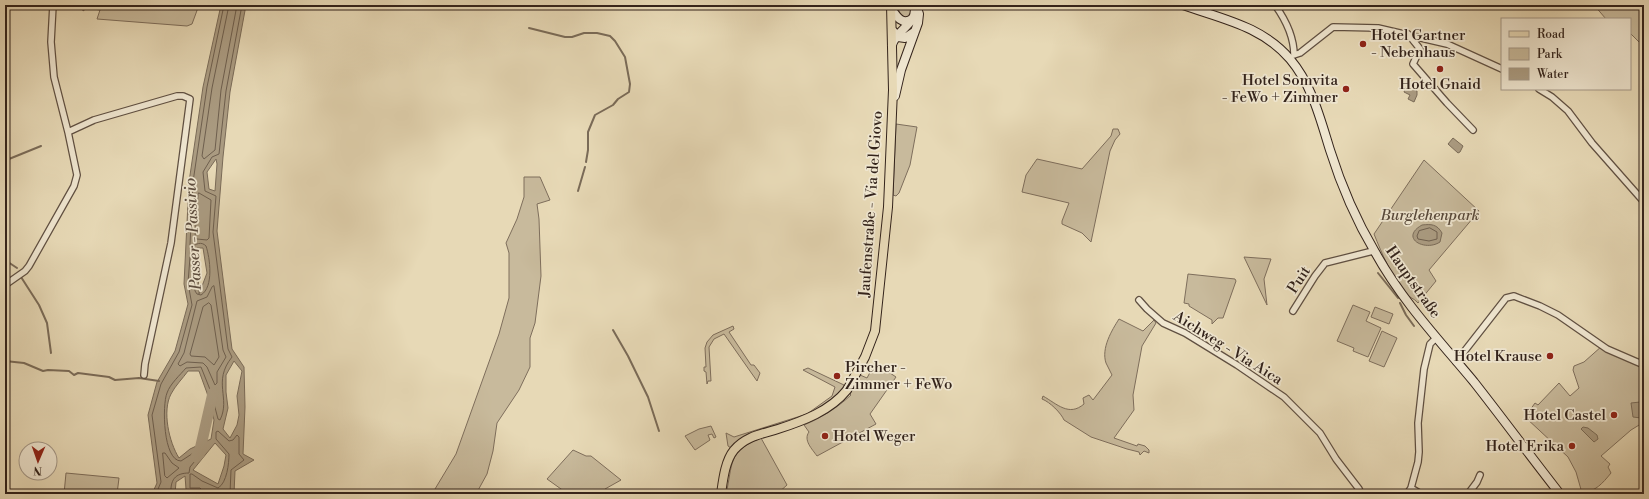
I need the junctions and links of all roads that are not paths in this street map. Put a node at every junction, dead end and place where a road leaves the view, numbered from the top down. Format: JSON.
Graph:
{"nodes":[{"id":1,"x":53,"y":5,"type":"edge"},
{"id":2,"x":915,"y":5,"type":"edge"},
{"id":3,"x":1183,"y":5,"type":"edge"},
{"id":4,"x":1275,"y":5,"type":"edge"},
{"id":5,"x":891,"y":6,"type":"edge"},
{"id":6,"x":914,"y":17,"type":"junction"},
{"id":7,"x":892,"y":27,"type":"junction"},
{"id":8,"x":917,"y":28,"type":"junction"},
{"id":9,"x":1408,"y":34,"type":"junction"},
{"id":10,"x":896,"y":36,"type":"junction"},
{"id":11,"x":892,"y":45,"type":"junction"},
{"id":12,"x":1292,"y":57,"type":"junction"},
{"id":13,"x":1501,"y":69,"type":"edge"},
{"id":14,"x":1542,"y":90,"type":"edge"},
{"id":15,"x":891,"y":120,"type":"junction"},
{"id":16,"x":1473,"y":130,"type":"dead end"},
{"id":17,"x":68,"y":132,"type":"junction"},
{"id":18,"x":1644,"y":202,"type":"edge"},
{"id":19,"x":1374,"y":250,"type":"junction"},
{"id":20,"x":5,"y":285,"type":"edge"},
{"id":21,"x":1139,"y":300,"type":"dead end"},
{"id":22,"x":1293,"y":311,"type":"dead end"},
{"id":23,"x":1436,"y":338,"type":"junction"},
{"id":24,"x":1456,"y":362,"type":"junction"},
{"id":25,"x":1644,"y":365,"type":"edge"},
{"id":26,"x":144,"y":375,"type":"dead end"},
{"id":27,"x":1480,"y":475,"type":"dead end"},
{"id":28,"x":1411,"y":488,"type":"junction"},
{"id":29,"x":721,"y":494,"type":"edge"},
{"id":30,"x":1360,"y":494,"type":"edge"},
{"id":31,"x":1407,"y":494,"type":"edge"},
{"id":32,"x":1421,"y":494,"type":"edge"},
{"id":33,"x":1468,"y":494,"type":"edge"},
{"id":34,"x":1560,"y":494,"type":"edge"}],
"edges":[{"from":1,"to":17,"type":"street"},
{"from":2,"to":6,"type":"street"},
{"from":2,"to":8,"type":"street"},
{"from":3,"to":12,"type":"street","name":"Hauptstraße"},
{"from":4,"to":12,"type":"street"},
{"from":5,"to":6,"type":"street"},
{"from":5,"to":7,"type":"main road","name":"Jaufenstraße - Via del Giovo"},
{"from":6,"to":10,"type":"street"},
{"from":7,"to":10,"type":"street"},
{"from":7,"to":11,"type":"main road","name":"Jaufenstraße - Via del Giovo"},
{"from":8,"to":10,"type":"street"},
{"from":8,"to":15,"type":"street"},
{"from":9,"to":12,"type":"street"},
{"from":9,"to":13,"type":"street"},
{"from":9,"to":16,"type":"street"},
{"from":10,"to":11,"type":"street"},
{"from":11,"to":15,"type":"main road","name":"Jaufenstraße - Via del Giovo"},
{"from":12,"to":19,"type":"street","name":"Hauptstraße"},
{"from":14,"to":18,"type":"street"},
{"from":15,"to":29,"type":"main road","name":"Jaufenstraße - Via del Giovo"},
{"from":17,"to":20,"type":"street"},
{"from":17,"to":26,"type":"street"},
{"from":19,"to":22,"type":"street","name":"Puit"},
{"from":19,"to":23,"type":"street","name":"Hauptstraße"},
{"from":21,"to":30,"type":"street","name":"Aichweg - Via Aica"},
{"from":23,"to":24,"type":"street","name":"Hauptstraße"},
{"from":23,"to":28,"type":"street"},
{"from":24,"to":25,"type":"street"},
{"from":24,"to":34,"type":"street","name":"Hauptstraße"},
{"from":27,"to":33,"type":"street"},
{"from":28,"to":31,"type":"street"},
{"from":28,"to":32,"type":"street"}]}
